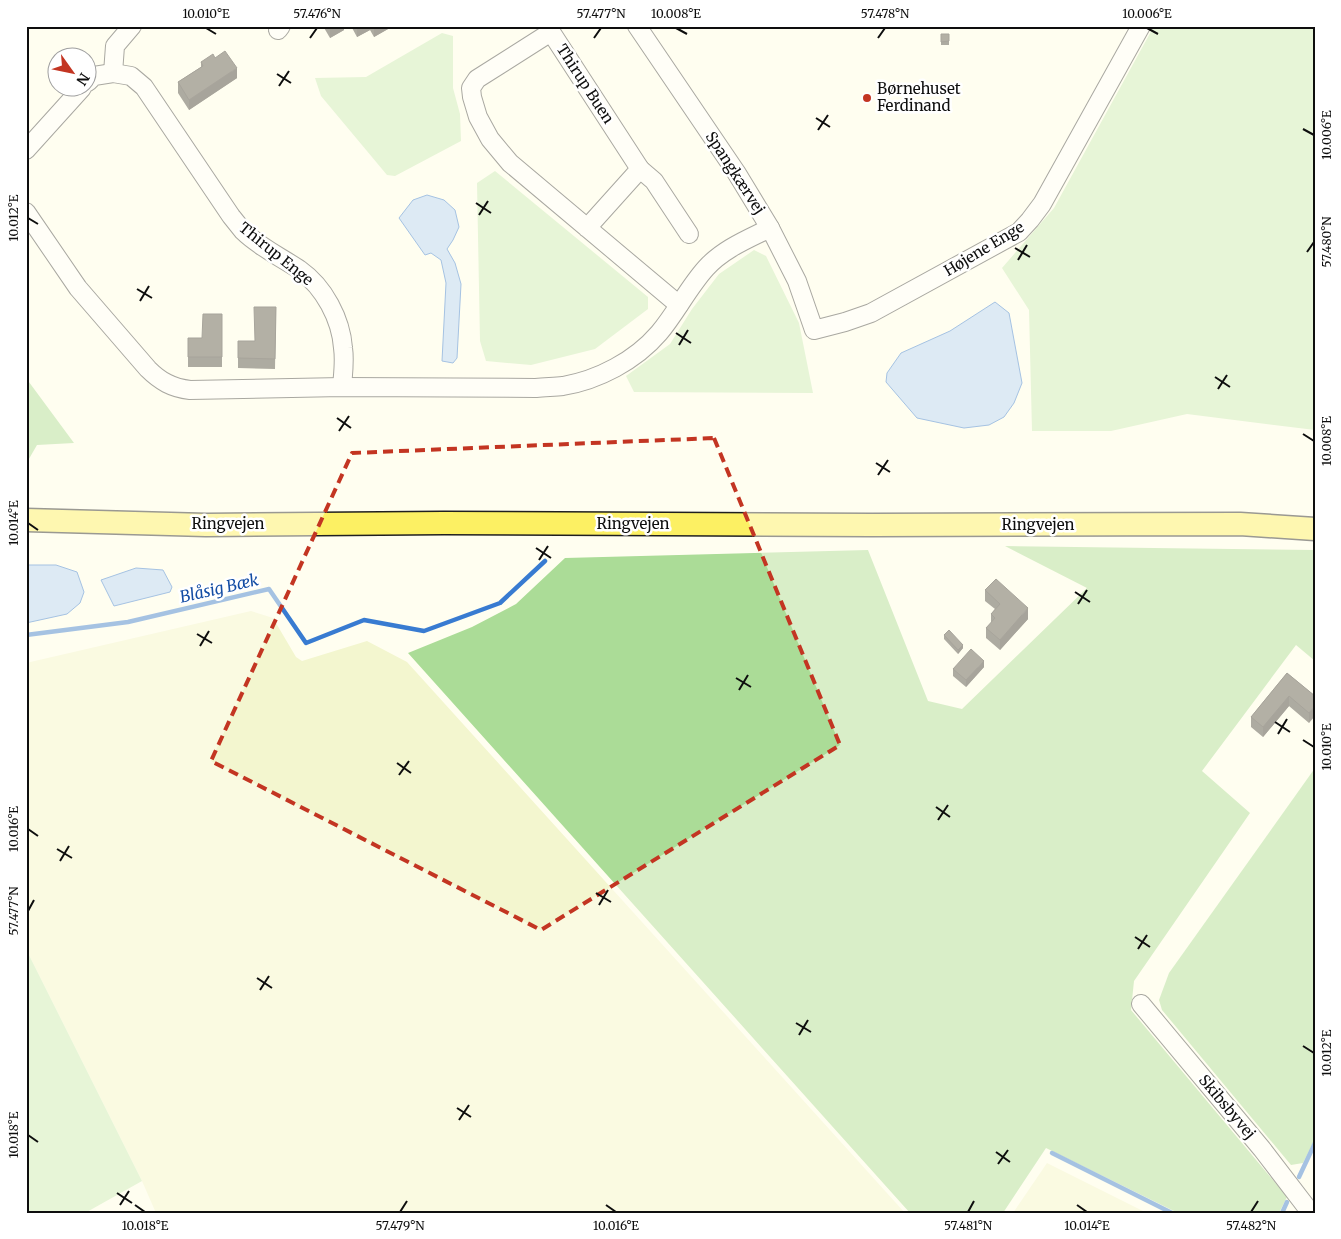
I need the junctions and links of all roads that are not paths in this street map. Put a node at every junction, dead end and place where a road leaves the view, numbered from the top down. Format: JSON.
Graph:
{"nodes":[{"id":1,"x":132,"y":26,"type":"edge"},
{"id":2,"x":637,"y":26,"type":"edge"},
{"id":3,"x":1142,"y":26,"type":"edge"},
{"id":4,"x":113,"y":73,"type":"junction"},
{"id":5,"x":98,"y":75,"type":"edge"},
{"id":6,"x":73,"y":98,"type":"edge"},
{"id":7,"x":26,"y":150,"type":"edge"},
{"id":8,"x":640,"y":169,"type":"junction"},
{"id":9,"x":26,"y":212,"type":"edge"},
{"id":10,"x":587,"y":228,"type":"junction"},
{"id":11,"x":770,"y":228,"type":"junction"},
{"id":12,"x":688,"y":234,"type":"dead end"},
{"id":13,"x":679,"y":305,"type":"junction"},
{"id":14,"x":814,"y":330,"type":"joint"},
{"id":15,"x":342,"y":387,"type":"junction"},
{"id":16,"x":1315,"y":519,"type":"edge"},
{"id":17,"x":26,"y":520,"type":"edge"},
{"id":18,"x":1240,"y":524,"type":"junction"},
{"id":19,"x":1315,"y":529,"type":"edge"},
{"id":20,"x":1141,"y":1004,"type":"dead end"},
{"id":21,"x":1311,"y":1213,"type":"edge"}],
"edges":[{"from":1,"to":4,"type":"street"},
{"from":2,"to":11,"type":"street","name":"Spangkærvej"},
{"from":3,"to":14,"type":"street","name":"Højene Enge"},
{"from":4,"to":5,"type":"street"},
{"from":4,"to":15,"type":"street","name":"Thirup Enge"},
{"from":6,"to":7,"type":"street"},
{"from":8,"to":10,"type":"street"},
{"from":8,"to":10,"type":"street","name":"Thirup Buen"},
{"from":8,"to":12,"type":"street","name":"Thirup Buen"},
{"from":9,"to":15,"type":"street"},
{"from":10,"to":13,"type":"street"},
{"from":11,"to":13,"type":"street"},
{"from":11,"to":14,"type":"street","name":"Spangkærvej"},
{"from":13,"to":15,"type":"street"},
{"from":16,"to":18,"type":"main road","name":"Ringvejen"},
{"from":17,"to":18,"type":"main road","name":"Ringvejen"},
{"from":18,"to":19,"type":"main road","name":"Ringvejen"},
{"from":20,"to":21,"type":"street","name":"Skibsbyvej"}]}
